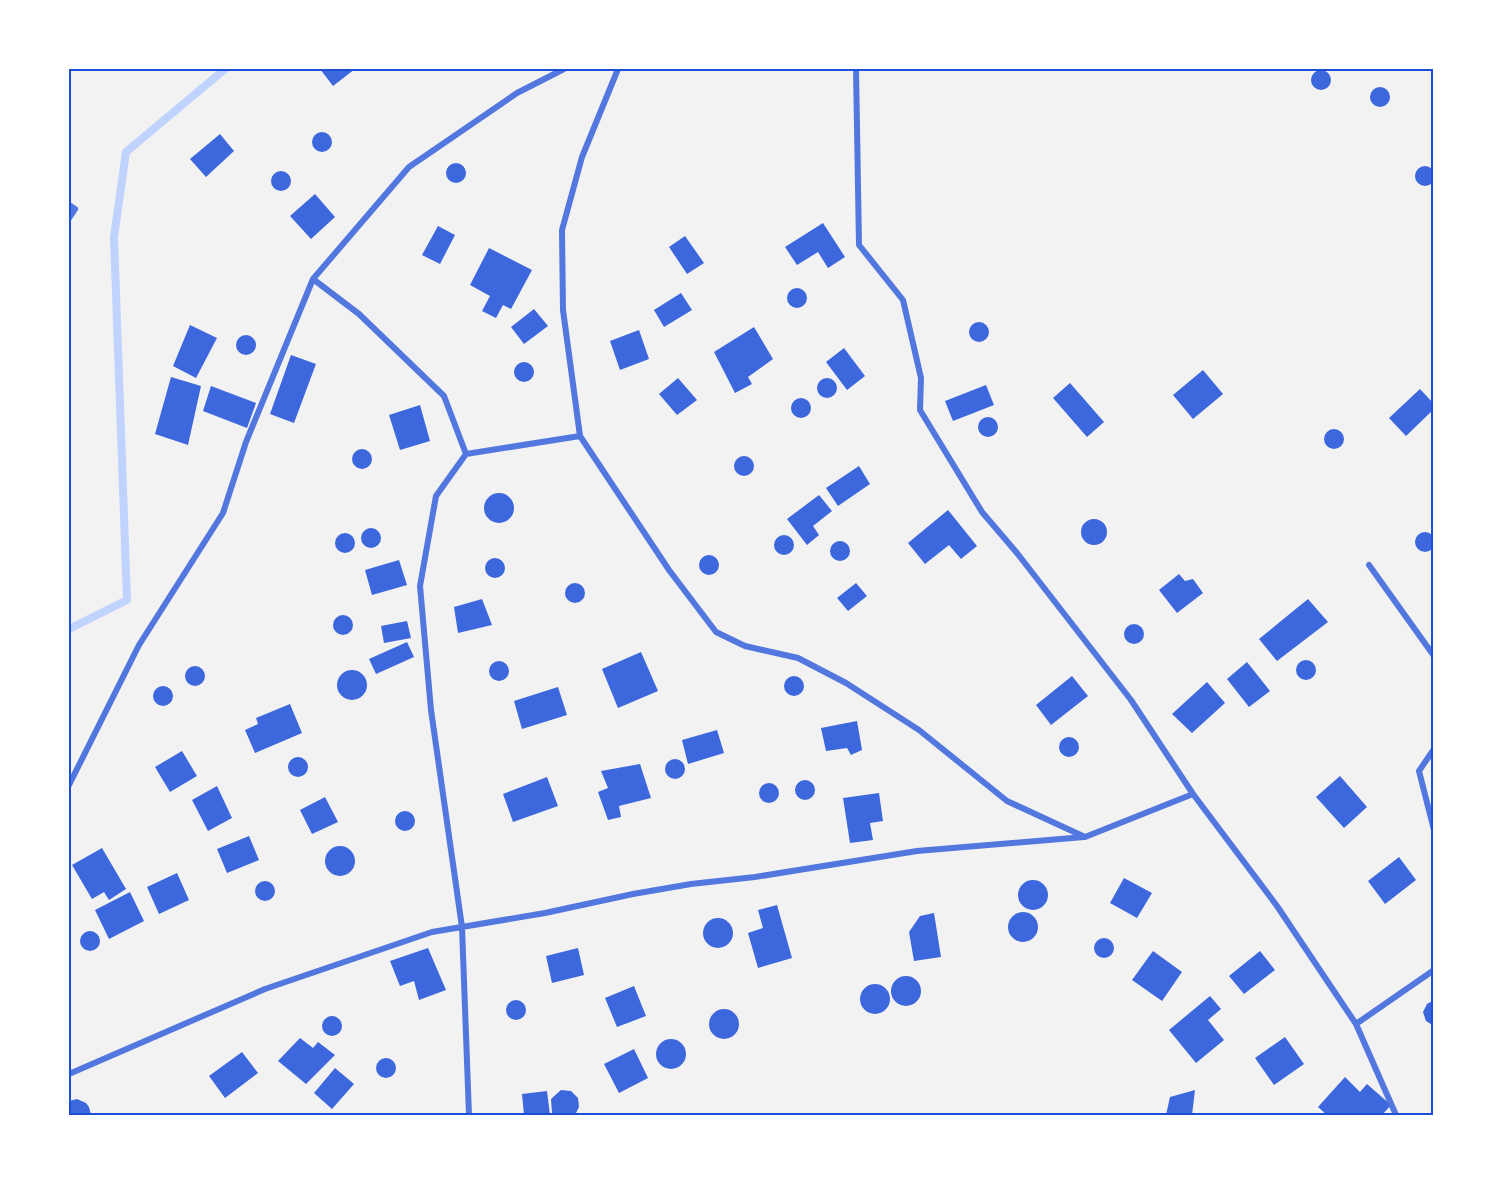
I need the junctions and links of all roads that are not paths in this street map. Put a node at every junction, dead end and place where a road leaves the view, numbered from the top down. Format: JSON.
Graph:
{"nodes":[{"id":1,"x":564,"y":69,"type":"edge"},
{"id":2,"x":618,"y":69,"type":"edge"},
{"id":3,"x":856,"y":69,"type":"edge"},
{"id":4,"x":69,"y":205,"type":"edge"},
{"id":5,"x":69,"y":218,"type":"edge"},
{"id":6,"x":313,"y":279,"type":"junction"},
{"id":7,"x":580,"y":436,"type":"junction"},
{"id":8,"x":466,"y":454,"type":"junction"},
{"id":9,"x":1369,"y":565,"type":"dead end"},
{"id":10,"x":1434,"y":656,"type":"edge"},
{"id":11,"x":1434,"y":749,"type":"edge"},
{"id":12,"x":69,"y":785,"type":"edge"},
{"id":13,"x":1193,"y":794,"type":"junction"},
{"id":14,"x":1434,"y":830,"type":"edge"},
{"id":15,"x":1085,"y":837,"type":"junction"},
{"id":16,"x":462,"y":927,"type":"junction"},
{"id":17,"x":1434,"y":970,"type":"edge"},
{"id":18,"x":1356,"y":1024,"type":"junction"},
{"id":19,"x":69,"y":1074,"type":"edge"},
{"id":20,"x":469,"y":1115,"type":"edge"},
{"id":21,"x":1396,"y":1115,"type":"edge"}],
"edges":[{"from":1,"to":6,"type":"street"},
{"from":2,"to":7,"type":"street"},
{"from":3,"to":13,"type":"street"},
{"from":4,"to":5,"type":"street"},
{"from":6,"to":8,"type":"street"},
{"from":6,"to":12,"type":"street"},
{"from":7,"to":8,"type":"street"},
{"from":7,"to":15,"type":"street"},
{"from":8,"to":16,"type":"street"},
{"from":9,"to":10,"type":"street"},
{"from":11,"to":14,"type":"street"},
{"from":13,"to":15,"type":"street"},
{"from":13,"to":18,"type":"street"},
{"from":15,"to":16,"type":"street"},
{"from":16,"to":19,"type":"street"},
{"from":16,"to":20,"type":"street"},
{"from":17,"to":18,"type":"street"},
{"from":18,"to":21,"type":"street"}]}
